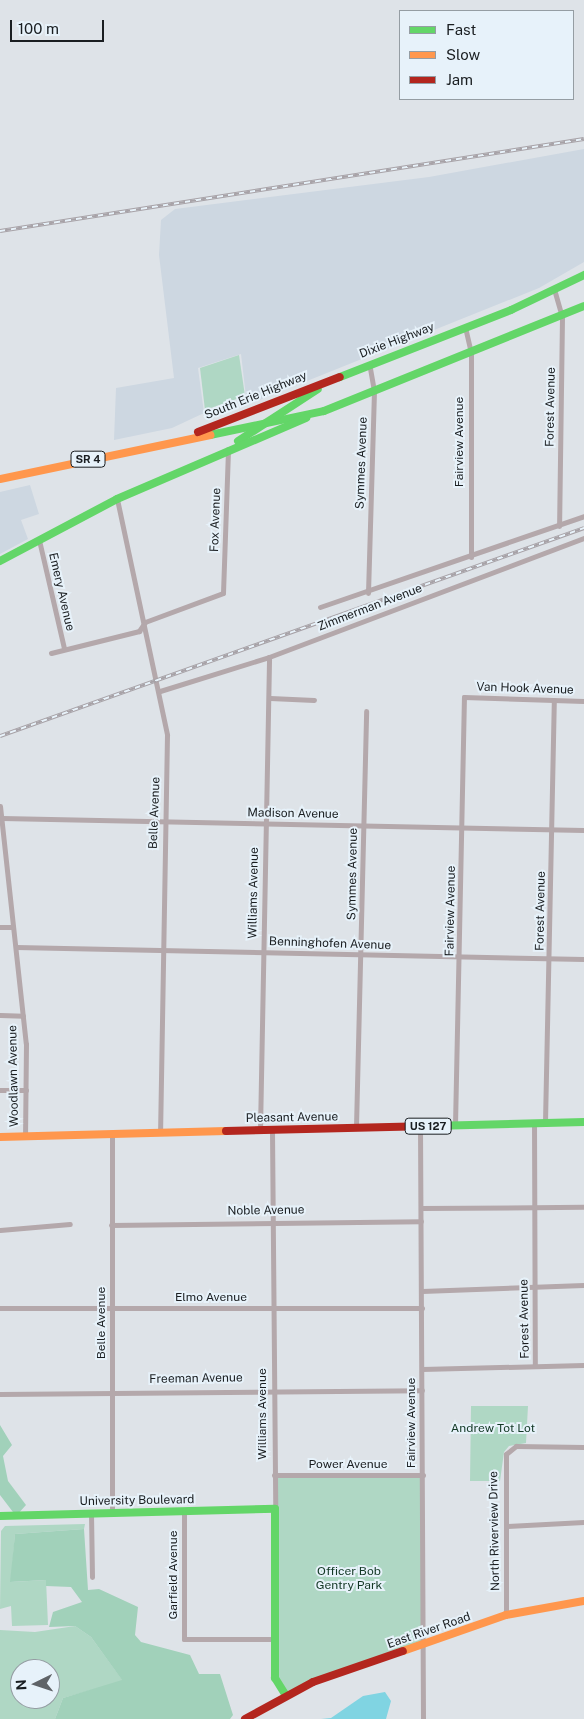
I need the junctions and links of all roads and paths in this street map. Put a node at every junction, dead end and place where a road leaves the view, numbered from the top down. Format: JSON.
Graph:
{"nodes":[{"id":1,"x":584,"y":275,"type":"edge"},
{"id":2,"x":554,"y":290,"type":"junction"},
{"id":3,"x":584,"y":306,"type":"edge"},
{"id":4,"x":562,"y":317,"type":"junction"},
{"id":5,"x":466,"y":327,"type":"junction"},
{"id":6,"x":471,"y":353,"type":"junction"},
{"id":7,"x":369,"y":364,"type":"junction"},
{"id":8,"x":344,"y":373,"type":"junction"},
{"id":9,"x":374,"y":392,"type":"junction"},
{"id":10,"x":324,"y":411,"type":"junction"},
{"id":11,"x":263,"y":424,"type":"junction"},
{"id":12,"x":176,"y":440,"type":"junction"},
{"id":13,"x":228,"y":448,"type":"junction"},
{"id":14,"x":0,"y":479,"type":"edge"},
{"id":15,"x":117,"y":499,"type":"junction"},
{"id":16,"x":584,"y":516,"type":"edge"},
{"id":17,"x":559,"y":526,"type":"junction"},
{"id":18,"x":584,"y":538,"type":"edge"},
{"id":19,"x":39,"y":540,"type":"junction"},
{"id":20,"x":471,"y":557,"type":"junction"},
{"id":21,"x":0,"y":561,"type":"edge"},
{"id":22,"x":368,"y":593,"type":"junction"},
{"id":23,"x":320,"y":607,"type":"dead end"},
{"id":24,"x":145,"y":622,"type":"junction"},
{"id":25,"x":64,"y":648,"type":"junction"},
{"id":26,"x":51,"y":653,"type":"dead end"},
{"id":27,"x":269,"y":657,"type":"junction"},
{"id":28,"x":160,"y":692,"type":"junction"},
{"id":29,"x":464,"y":697,"type":"joint"},
{"id":30,"x":270,"y":698,"type":"junction"},
{"id":31,"x":314,"y":700,"type":"dead end"},
{"id":32,"x":554,"y":700,"type":"junction"},
{"id":33,"x":584,"y":701,"type":"edge"},
{"id":34,"x":366,"y":711,"type":"dead end"},
{"id":35,"x":0,"y":806,"type":"edge"},
{"id":36,"x":2,"y":818,"type":"junction"},
{"id":37,"x":165,"y":820,"type":"junction"},
{"id":38,"x":267,"y":823,"type":"junction"},
{"id":39,"x":364,"y":825,"type":"junction"},
{"id":40,"x":462,"y":827,"type":"junction"},
{"id":41,"x":552,"y":829,"type":"junction"},
{"id":42,"x":584,"y":830,"type":"edge"},
{"id":43,"x":2,"y":841,"type":"edge"},
{"id":44,"x":0,"y":928,"type":"edge"},
{"id":45,"x":13,"y":928,"type":"junction"},
{"id":46,"x":16,"y":948,"type":"junction"},
{"id":47,"x":162,"y":951,"type":"junction"},
{"id":48,"x":264,"y":952,"type":"junction"},
{"id":49,"x":362,"y":955,"type":"junction"},
{"id":50,"x":460,"y":956,"type":"junction"},
{"id":51,"x":550,"y":958,"type":"junction"},
{"id":52,"x":584,"y":959,"type":"edge"},
{"id":53,"x":0,"y":1015,"type":"edge"},
{"id":54,"x":23,"y":1016,"type":"junction"},
{"id":55,"x":0,"y":1090,"type":"edge"},
{"id":56,"x":26,"y":1090,"type":"junction"},
{"id":57,"x":534,"y":1122,"type":"junction"},
{"id":58,"x":545,"y":1122,"type":"junction"},
{"id":59,"x":584,"y":1122,"type":"edge"},
{"id":60,"x":455,"y":1125,"type":"junction"},
{"id":61,"x":420,"y":1126,"type":"junction"},
{"id":62,"x":356,"y":1127,"type":"junction"},
{"id":63,"x":260,"y":1130,"type":"junction"},
{"id":64,"x":272,"y":1130,"type":"junction"},
{"id":65,"x":160,"y":1131,"type":"junction"},
{"id":66,"x":112,"y":1134,"type":"junction"},
{"id":67,"x":26,"y":1136,"type":"junction"},
{"id":68,"x":0,"y":1137,"type":"edge"},
{"id":69,"x":584,"y":1207,"type":"edge"},
{"id":70,"x":421,"y":1208,"type":"junction"},
{"id":71,"x":534,"y":1208,"type":"junction"},
{"id":72,"x":274,"y":1221,"type":"junction"},
{"id":73,"x":421,"y":1221,"type":"junction"},
{"id":74,"x":70,"y":1224,"type":"dead end"},
{"id":75,"x":111,"y":1224,"type":"junction"},
{"id":76,"x":0,"y":1230,"type":"edge"},
{"id":77,"x":584,"y":1285,"type":"edge"},
{"id":78,"x":534,"y":1286,"type":"junction"},
{"id":79,"x":422,"y":1291,"type":"junction"},
{"id":80,"x":274,"y":1307,"type":"junction"},
{"id":81,"x":0,"y":1308,"type":"edge"},
{"id":82,"x":112,"y":1308,"type":"junction"},
{"id":83,"x":422,"y":1308,"type":"junction"},
{"id":84,"x":584,"y":1365,"type":"edge"},
{"id":85,"x":536,"y":1366,"type":"junction"},
{"id":86,"x":422,"y":1369,"type":"junction"},
{"id":87,"x":274,"y":1388,"type":"junction"},
{"id":88,"x":422,"y":1390,"type":"junction"},
{"id":89,"x":112,"y":1391,"type":"junction"},
{"id":90,"x":0,"y":1394,"type":"edge"},
{"id":91,"x":584,"y":1447,"type":"edge"},
{"id":92,"x":274,"y":1475,"type":"junction"},
{"id":93,"x":422,"y":1475,"type":"junction"},
{"id":94,"x":275,"y":1509,"type":"junction"},
{"id":95,"x":184,"y":1511,"type":"junction"},
{"id":96,"x":92,"y":1513,"type":"junction"},
{"id":97,"x":112,"y":1513,"type":"junction"},
{"id":98,"x":0,"y":1516,"type":"edge"},
{"id":99,"x":584,"y":1522,"type":"edge"},
{"id":100,"x":506,"y":1526,"type":"junction"},
{"id":101,"x":92,"y":1577,"type":"dead end"},
{"id":102,"x":584,"y":1601,"type":"edge"},
{"id":103,"x":506,"y":1616,"type":"junction"},
{"id":104,"x":275,"y":1638,"type":"junction"},
{"id":105,"x":423,"y":1646,"type":"junction"},
{"id":106,"x":285,"y":1694,"type":"junction"},
{"id":107,"x":245,"y":1719,"type":"edge"},
{"id":108,"x":423,"y":1719,"type":"edge"}],
"edges":[{"from":1,"to":2,"type":"main road","name":"Dixie Highway","number":"SR 4"},
{"from":2,"to":4,"type":"street","name":"Forest Avenue"},
{"from":2,"to":5,"type":"main road","name":"Dixie Highway","number":"SR 4"},
{"from":3,"to":4,"type":"main road","name":"Dixie Highway","number":"SR 4"},
{"from":4,"to":6,"type":"main road","name":"Dixie Highway","number":"SR 4"},
{"from":4,"to":17,"type":"street","name":"Forest Avenue"},
{"from":5,"to":6,"type":"street","name":"Fairview Avenue"},
{"from":5,"to":7,"type":"main road","name":"Dixie Highway","number":"SR 4"},
{"from":6,"to":9,"type":"main road","name":"Dixie Highway","number":"SR 4"},
{"from":6,"to":20,"type":"street","name":"Fairview Avenue"},
{"from":7,"to":8,"type":"main road","name":"Dixie Highway","number":"SR 4"},
{"from":7,"to":9,"type":"street","name":"Symmes Avenue"},
{"from":8,"to":11,"type":"main road","name":"Dixie Highway"},
{"from":8,"to":12,"type":"main road","name":"South Erie Highway","number":"SR 4"},
{"from":9,"to":10,"type":"main road","name":"Dixie Highway","number":"SR 4"},
{"from":9,"to":22,"type":"street","name":"Symmes Avenue"},
{"from":10,"to":11,"type":"main road","name":"South Erie Highway","number":"SR 4"},
{"from":10,"to":13,"type":"main road","name":"Dixie Highway"},
{"from":11,"to":12,"type":"main road","name":"South Erie Highway","number":"SR 4"},
{"from":11,"to":13,"type":"main road","name":"Dixie Highway"},
{"from":12,"to":14,"type":"main road","name":"South Erie Highway","number":"SR 4"},
{"from":13,"to":15,"type":"main road","name":"Dixie Highway"},
{"from":13,"to":24,"type":"street","name":"Fox Avenue"},
{"from":15,"to":19,"type":"main road","name":"Dixie Highway"},
{"from":15,"to":24,"type":"street","name":"Belle Avenue"},
{"from":16,"to":17,"type":"street","name":"Zimmerman Avenue"},
{"from":17,"to":20,"type":"street","name":"Zimmerman Avenue"},
{"from":18,"to":27,"type":"street","name":"Zimmerman Avenue"},
{"from":19,"to":21,"type":"main road","name":"Dixie Highway"},
{"from":19,"to":25,"type":"street","name":"Emery Avenue"},
{"from":20,"to":22,"type":"street","name":"Zimmerman Avenue"},
{"from":22,"to":23,"type":"street","name":"Zimmerman Avenue"},
{"from":24,"to":25,"type":"street"},
{"from":24,"to":28,"type":"street","name":"Belle Avenue"},
{"from":25,"to":26,"type":"street"},
{"from":27,"to":28,"type":"street","name":"Zimmerman Avenue"},
{"from":27,"to":30,"type":"street","name":"Williams Avenue"},
{"from":28,"to":37,"type":"street","name":"Belle Avenue"},
{"from":29,"to":32,"type":"street","name":"Van Hook Avenue"},
{"from":29,"to":40,"type":"street","name":"Fairview Avenue"},
{"from":30,"to":31,"type":"street"},
{"from":30,"to":38,"type":"street","name":"Williams Avenue"},
{"from":32,"to":33,"type":"street","name":"Van Hook Avenue"},
{"from":32,"to":41,"type":"street","name":"Forest Avenue"},
{"from":34,"to":39,"type":"street","name":"Symmes Avenue"},
{"from":35,"to":36,"type":"street","name":"Woodlawn Avenue"},
{"from":36,"to":37,"type":"street","name":"Madison Avenue"},
{"from":36,"to":43,"type":"street","name":"Woodlawn Avenue"},
{"from":37,"to":38,"type":"street","name":"Madison Avenue"},
{"from":37,"to":47,"type":"street","name":"Belle Avenue"},
{"from":38,"to":39,"type":"street","name":"Madison Avenue"},
{"from":38,"to":48,"type":"street","name":"Williams Avenue"},
{"from":39,"to":40,"type":"street","name":"Madison Avenue"},
{"from":39,"to":49,"type":"street","name":"Symmes Avenue"},
{"from":40,"to":41,"type":"street","name":"Madison Avenue"},
{"from":40,"to":50,"type":"street","name":"Fairview Avenue"},
{"from":41,"to":42,"type":"street","name":"Madison Avenue"},
{"from":41,"to":51,"type":"street","name":"Forest Avenue"},
{"from":43,"to":45,"type":"street","name":"Woodlawn Avenue"},
{"from":44,"to":45,"type":"street"},
{"from":45,"to":46,"type":"street","name":"Woodlawn Avenue"},
{"from":46,"to":47,"type":"street","name":"Benninghofen Avenue"},
{"from":46,"to":54,"type":"street","name":"Woodlawn Avenue"},
{"from":47,"to":48,"type":"street","name":"Benninghofen Avenue"},
{"from":47,"to":65,"type":"street","name":"Belle Avenue"},
{"from":48,"to":49,"type":"street","name":"Benninghofen Avenue"},
{"from":48,"to":63,"type":"street","name":"Williams Avenue"},
{"from":49,"to":50,"type":"street","name":"Benninghofen Avenue"},
{"from":49,"to":62,"type":"street","name":"Symmes Avenue"},
{"from":50,"to":51,"type":"street","name":"Benninghofen Avenue"},
{"from":50,"to":60,"type":"street","name":"Fairview Avenue"},
{"from":51,"to":52,"type":"street","name":"Benninghofen Avenue"},
{"from":51,"to":58,"type":"street","name":"Forest Avenue"},
{"from":53,"to":54,"type":"street"},
{"from":54,"to":56,"type":"street","name":"Woodlawn Avenue"},
{"from":55,"to":56,"type":"street"},
{"from":56,"to":67,"type":"street","name":"Woodlawn Avenue"},
{"from":57,"to":58,"type":"main road","name":"Pleasant Avenue","number":"US 127"},
{"from":57,"to":60,"type":"main road","name":"Pleasant Avenue","number":"US 127"},
{"from":57,"to":71,"type":"street","name":"Forest Avenue"},
{"from":58,"to":59,"type":"main road","name":"Pleasant Avenue","number":"US 127"},
{"from":60,"to":61,"type":"main road","name":"Pleasant Avenue","number":"US 127"},
{"from":61,"to":62,"type":"main road","name":"Pleasant Avenue","number":"US 127"},
{"from":61,"to":70,"type":"street","name":"Fairview Avenue"},
{"from":62,"to":64,"type":"main road","name":"Pleasant Avenue","number":"US 127"},
{"from":63,"to":64,"type":"main road","name":"Pleasant Avenue","number":"US 127"},
{"from":63,"to":65,"type":"main road","name":"Pleasant Avenue","number":"US 127"},
{"from":64,"to":72,"type":"street","name":"Williams Avenue"},
{"from":65,"to":66,"type":"main road","name":"Pleasant Avenue","number":"US 127"},
{"from":66,"to":67,"type":"main road","name":"Pleasant Avenue","number":"US 127"},
{"from":66,"to":75,"type":"street","name":"Belle Avenue"},
{"from":67,"to":68,"type":"main road","name":"Pleasant Avenue","number":"US 127"},
{"from":69,"to":71,"type":"street"},
{"from":70,"to":71,"type":"street"},
{"from":70,"to":73,"type":"street","name":"Fairview Avenue"},
{"from":71,"to":78,"type":"street","name":"Forest Avenue"},
{"from":72,"to":73,"type":"street","name":"Noble Avenue"},
{"from":72,"to":75,"type":"street","name":"Noble Avenue"},
{"from":72,"to":80,"type":"street","name":"Williams Avenue"},
{"from":73,"to":79,"type":"street","name":"Fairview Avenue"},
{"from":74,"to":76,"type":"street"},
{"from":75,"to":82,"type":"street","name":"Belle Avenue"},
{"from":77,"to":78,"type":"street"},
{"from":78,"to":79,"type":"street"},
{"from":78,"to":85,"type":"street","name":"Forest Avenue"},
{"from":79,"to":83,"type":"street","name":"Fairview Avenue"},
{"from":80,"to":82,"type":"street","name":"Elmo Avenue"},
{"from":80,"to":83,"type":"street","name":"Elmo Avenue"},
{"from":80,"to":87,"type":"street","name":"Williams Avenue"},
{"from":81,"to":82,"type":"street","name":"Elmo Avenue"},
{"from":82,"to":89,"type":"street","name":"Belle Avenue"},
{"from":83,"to":86,"type":"street","name":"Fairview Avenue"},
{"from":84,"to":85,"type":"street"},
{"from":85,"to":86,"type":"street"},
{"from":86,"to":88,"type":"street","name":"Fairview Avenue"},
{"from":87,"to":88,"type":"street","name":"Freeman Avenue"},
{"from":87,"to":89,"type":"street","name":"Freeman Avenue"},
{"from":87,"to":92,"type":"street","name":"Williams Avenue"},
{"from":88,"to":93,"type":"street","name":"Fairview Avenue"},
{"from":89,"to":90,"type":"street","name":"Freeman Avenue"},
{"from":89,"to":97,"type":"street","name":"Belle Avenue"},
{"from":91,"to":100,"type":"street","name":"North Riverview Drive"},
{"from":92,"to":93,"type":"street","name":"Power Avenue"},
{"from":92,"to":94,"type":"street","name":"Williams Avenue"},
{"from":93,"to":105,"type":"street","name":"Fairview Avenue"},
{"from":94,"to":95,"type":"main road","name":"University Boulevard"},
{"from":94,"to":104,"type":"main road","name":"Williams Avenue"},
{"from":95,"to":97,"type":"main road","name":"University Boulevard"},
{"from":95,"to":104,"type":"street","name":"Garfield Avenue"},
{"from":96,"to":97,"type":"main road","name":"University Boulevard"},
{"from":96,"to":98,"type":"main road","name":"University Boulevard"},
{"from":96,"to":101,"type":"street"},
{"from":99,"to":100,"type":"street"},
{"from":100,"to":103,"type":"street","name":"North Riverview Drive"},
{"from":102,"to":103,"type":"main road","name":"East River Road"},
{"from":103,"to":105,"type":"main road","name":"East River Road"},
{"from":104,"to":106,"type":"main road","name":"Williams Avenue"},
{"from":105,"to":106,"type":"main road","name":"East River Road"},
{"from":105,"to":108,"type":"street","name":"Fairview Avenue"},
{"from":106,"to":107,"type":"main road","name":"East River Road"}]}
